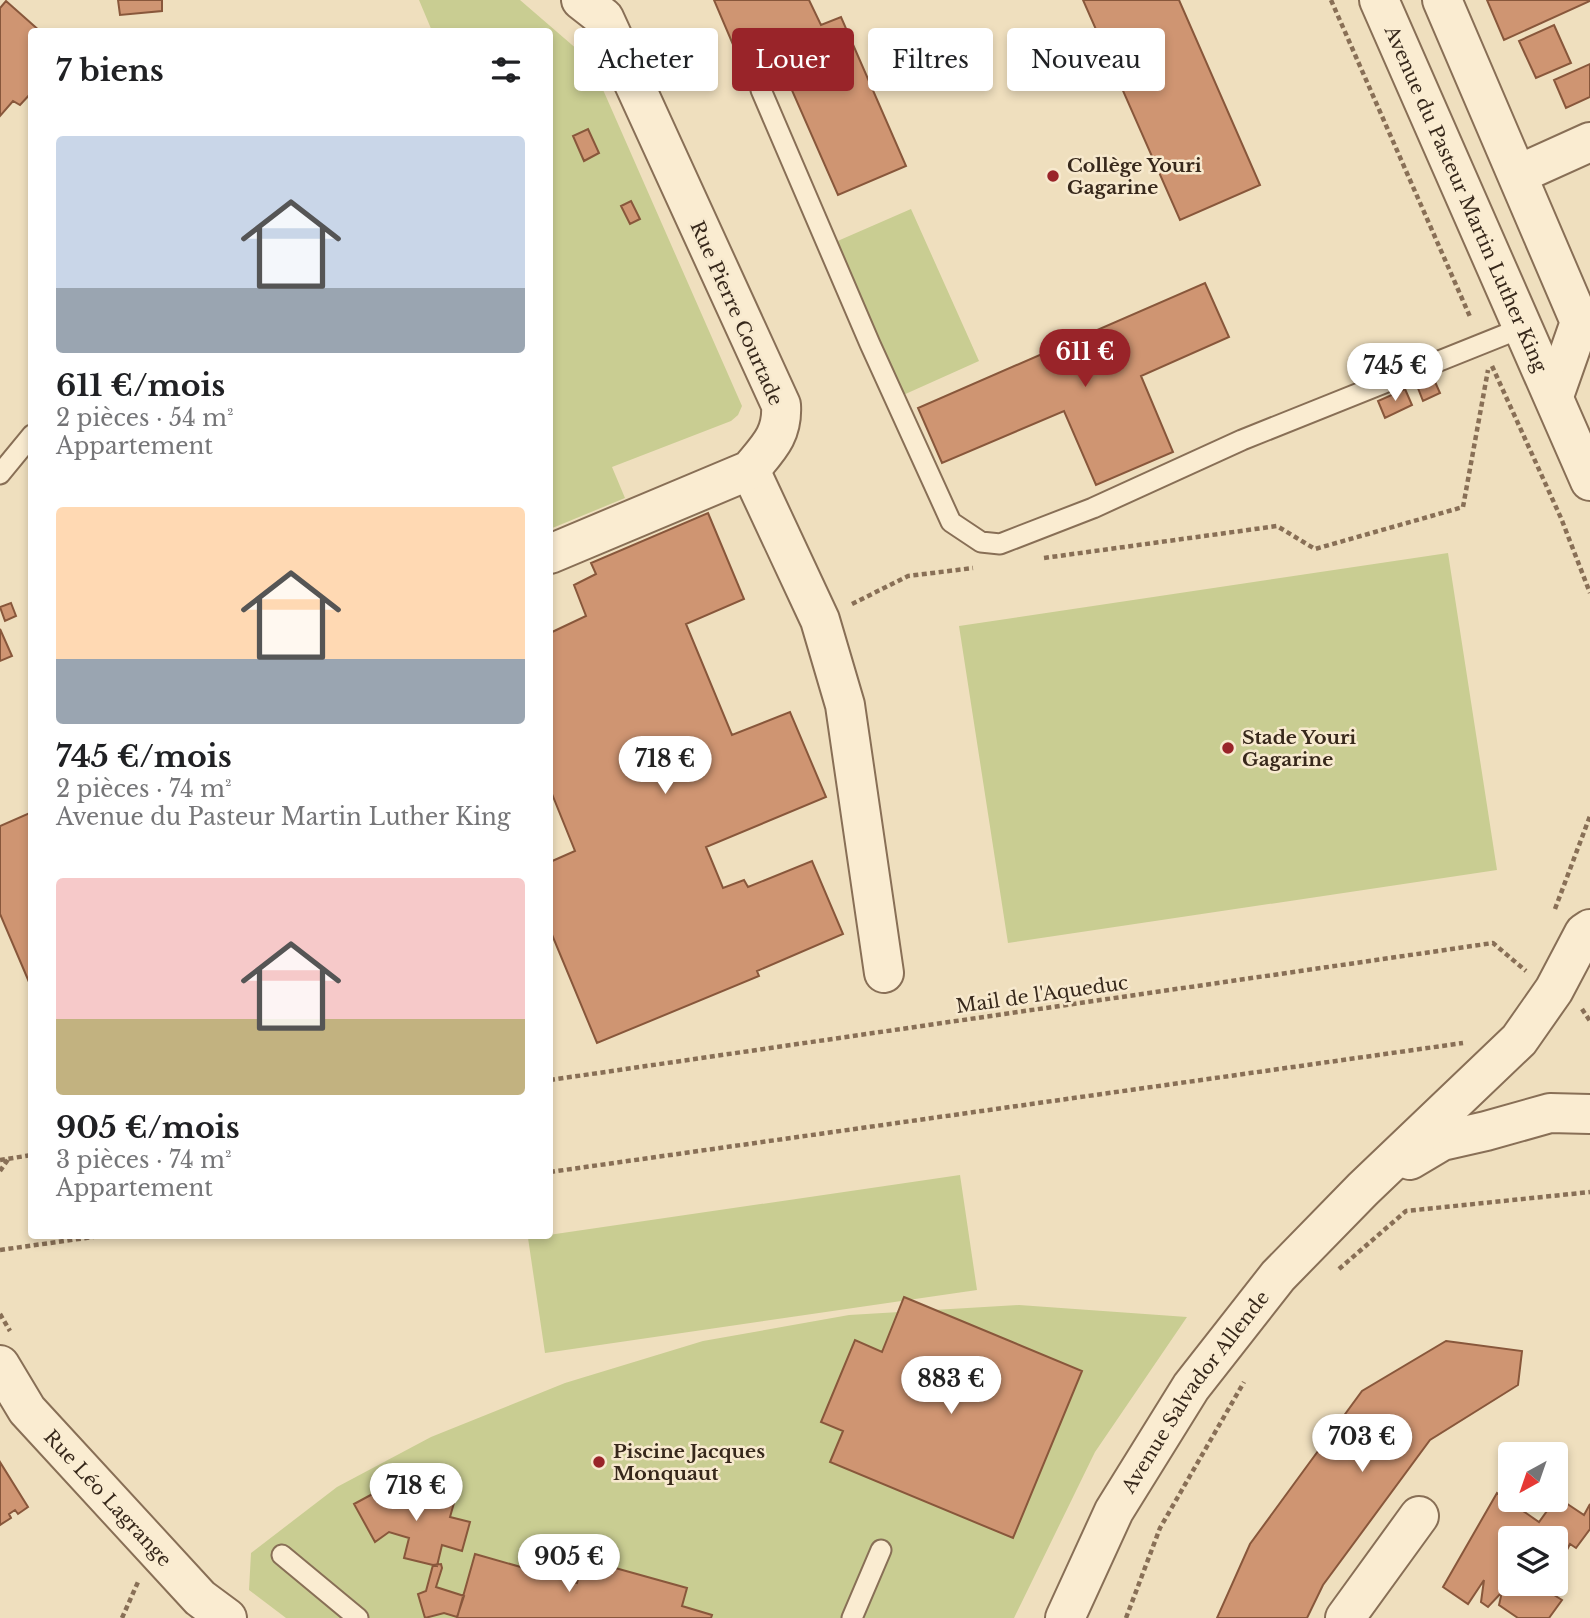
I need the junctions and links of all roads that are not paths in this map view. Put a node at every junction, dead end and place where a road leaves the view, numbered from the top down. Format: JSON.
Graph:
{"nodes":[{"id":1,"x":581,"y":0,"type":"edge"},
{"id":2,"x":1379,"y":0,"type":"edge"},
{"id":3,"x":1442,"y":0,"type":"edge"},
{"id":4,"x":761,"y":91,"type":"edge"},
{"id":5,"x":1590,"y":142,"type":"edge"},
{"id":6,"x":1519,"y":174,"type":"junction"},
{"id":7,"x":1524,"y":327,"type":"junction"},
{"id":8,"x":1554,"y":396,"type":"junction"},
{"id":9,"x":28,"y":440,"type":"edge"},
{"id":10,"x":750,"y":470,"type":"junction"},
{"id":11,"x":0,"y":474,"type":"edge"},
{"id":12,"x":1590,"y":481,"type":"edge"},
{"id":13,"x":553,"y":553,"type":"edge"},
{"id":14,"x":1590,"y":929,"type":"edge"},
{"id":15,"x":884,"y":973,"type":"dead end"},
{"id":16,"x":1590,"y":1114,"type":"edge"},
{"id":17,"x":1363,"y":1189,"type":"junction"},
{"id":18,"x":0,"y":1365,"type":"edge"},
{"id":19,"x":13,"y":1419,"type":"edge"},
{"id":20,"x":1419,"y":1516,"type":"dead end"},
{"id":21,"x":881,"y":1550,"type":"dead end"},
{"id":22,"x":282,"y":1555,"type":"dead end"},
{"id":23,"x":227,"y":1618,"type":"edge"},
{"id":24,"x":358,"y":1618,"type":"edge"},
{"id":25,"x":852,"y":1618,"type":"edge"},
{"id":26,"x":1065,"y":1618,"type":"edge"},
{"id":27,"x":1345,"y":1618,"type":"edge"}],
"edges":[{"from":1,"to":10,"type":"street","name":"Rue Pierre Courtade"},
{"from":2,"to":7,"type":"street","name":"Avenue du Pasteur Martin Luther King"},
{"from":3,"to":6,"type":"street","name":"Avenue du Pasteur Martin Luther King"},
{"from":4,"to":7,"type":"lane"},
{"from":5,"to":6,"type":"street"},
{"from":6,"to":8,"type":"street","name":"Avenue du Pasteur Martin Luther King"},
{"from":7,"to":8,"type":"street","name":"Avenue du Pasteur Martin Luther King"},
{"from":8,"to":12,"type":"street","name":"Avenue du Pasteur Martin Luther King"},
{"from":9,"to":11,"type":"lane"},
{"from":10,"to":13,"type":"street","name":"Rue Pierre Courtade"},
{"from":10,"to":15,"type":"street"},
{"from":14,"to":17,"type":"street","name":"Avenue Salvador Allende"},
{"from":16,"to":17,"type":"street","name":"Avenue Salvador Allende"},
{"from":17,"to":26,"type":"street","name":"Avenue Salvador Allende"},
{"from":18,"to":19,"type":"street","name":"Rue Léo Lagrange"},
{"from":19,"to":23,"type":"street","name":"Rue Léo Lagrange"},
{"from":20,"to":27,"type":"street"},
{"from":21,"to":25,"type":"lane"},
{"from":22,"to":24,"type":"lane"}]}
